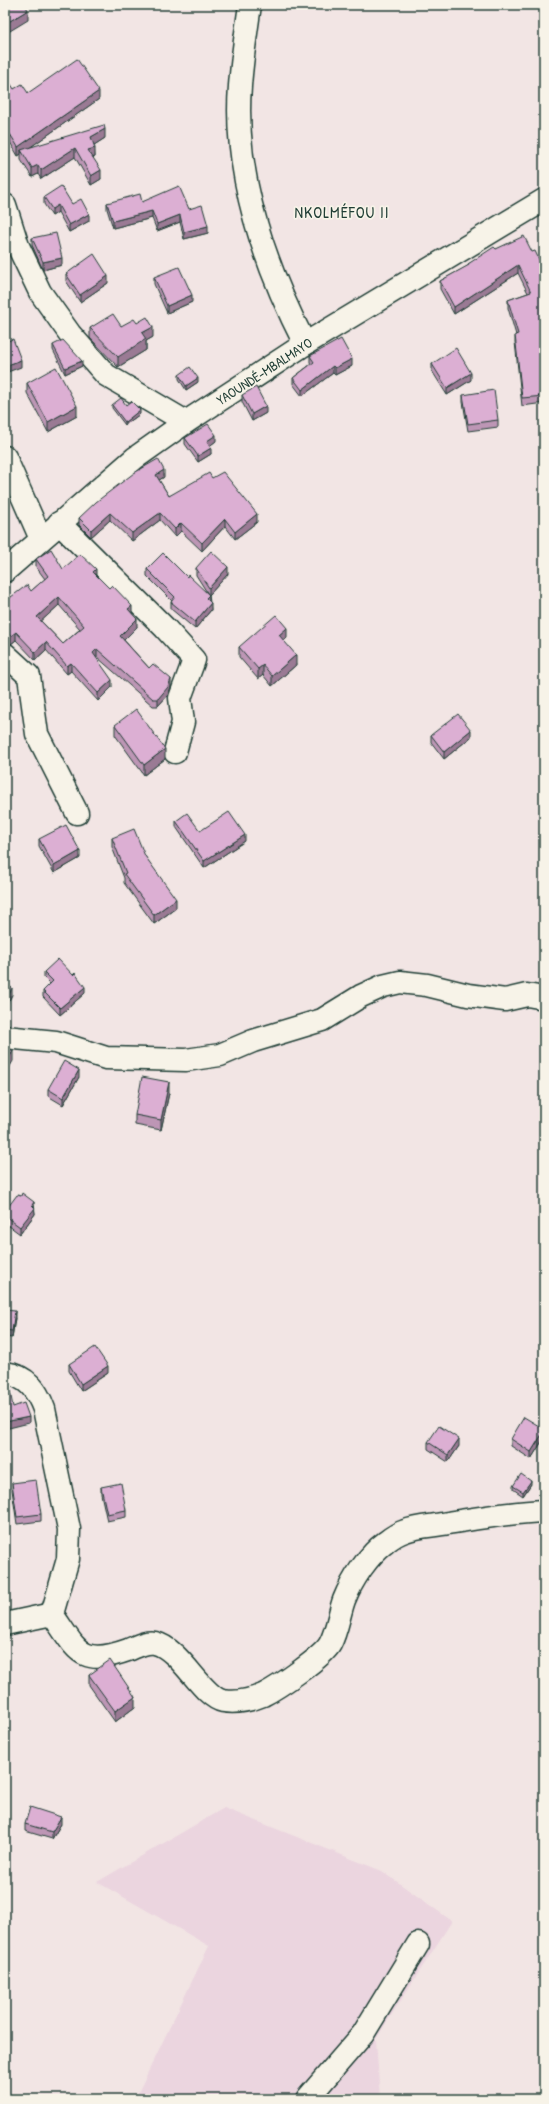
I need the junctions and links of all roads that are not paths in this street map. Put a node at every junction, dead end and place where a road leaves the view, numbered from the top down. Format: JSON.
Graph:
{"nodes":[{"id":1,"x":250,"y":5,"type":"edge"},
{"id":2,"x":544,"y":200,"type":"edge"},
{"id":3,"x":5,"y":205,"type":"edge"},
{"id":4,"x":306,"y":344,"type":"junction"},
{"id":5,"x":186,"y":422,"type":"junction"},
{"id":6,"x":5,"y":457,"type":"edge"},
{"id":7,"x":59,"y":523,"type":"junction"},
{"id":8,"x":41,"y":539,"type":"junction"},
{"id":9,"x":5,"y":571,"type":"edge"},
{"id":10,"x":5,"y":654,"type":"edge"},
{"id":11,"x":175,"y":752,"type":"dead end"},
{"id":12,"x":77,"y":813,"type":"dead end"},
{"id":13,"x":544,"y":998,"type":"edge"},
{"id":14,"x":5,"y":1037,"type":"edge"},
{"id":15,"x":5,"y":1373,"type":"edge"},
{"id":16,"x":544,"y":1511,"type":"edge"},
{"id":17,"x":52,"y":1614,"type":"junction"},
{"id":18,"x":5,"y":1624,"type":"edge"},
{"id":19,"x":418,"y":1944,"type":"dead end"},
{"id":20,"x":306,"y":2099,"type":"edge"}],
"edges":[{"from":1,"to":4,"type":"main road"},
{"from":2,"to":4,"type":"main road","name":"YAOUNDÉ-MBALMAYO"},
{"from":3,"to":5,"type":"main road"},
{"from":4,"to":5,"type":"main road","name":"YAOUNDÉ-MBALMAYO"},
{"from":5,"to":7,"type":"main road","name":"YAOUNDÉ-MBALMAYO"},
{"from":6,"to":8,"type":"main road"},
{"from":7,"to":8,"type":"main road","name":"YAOUNDÉ-MBALMAYO"},
{"from":7,"to":11,"type":"main road"},
{"from":8,"to":9,"type":"main road","name":"YAOUNDÉ-MBALMAYO"},
{"from":10,"to":12,"type":"main road"},
{"from":13,"to":14,"type":"main road"},
{"from":15,"to":17,"type":"main road"},
{"from":16,"to":17,"type":"main road"},
{"from":17,"to":18,"type":"main road"},
{"from":19,"to":20,"type":"main road"}]}
